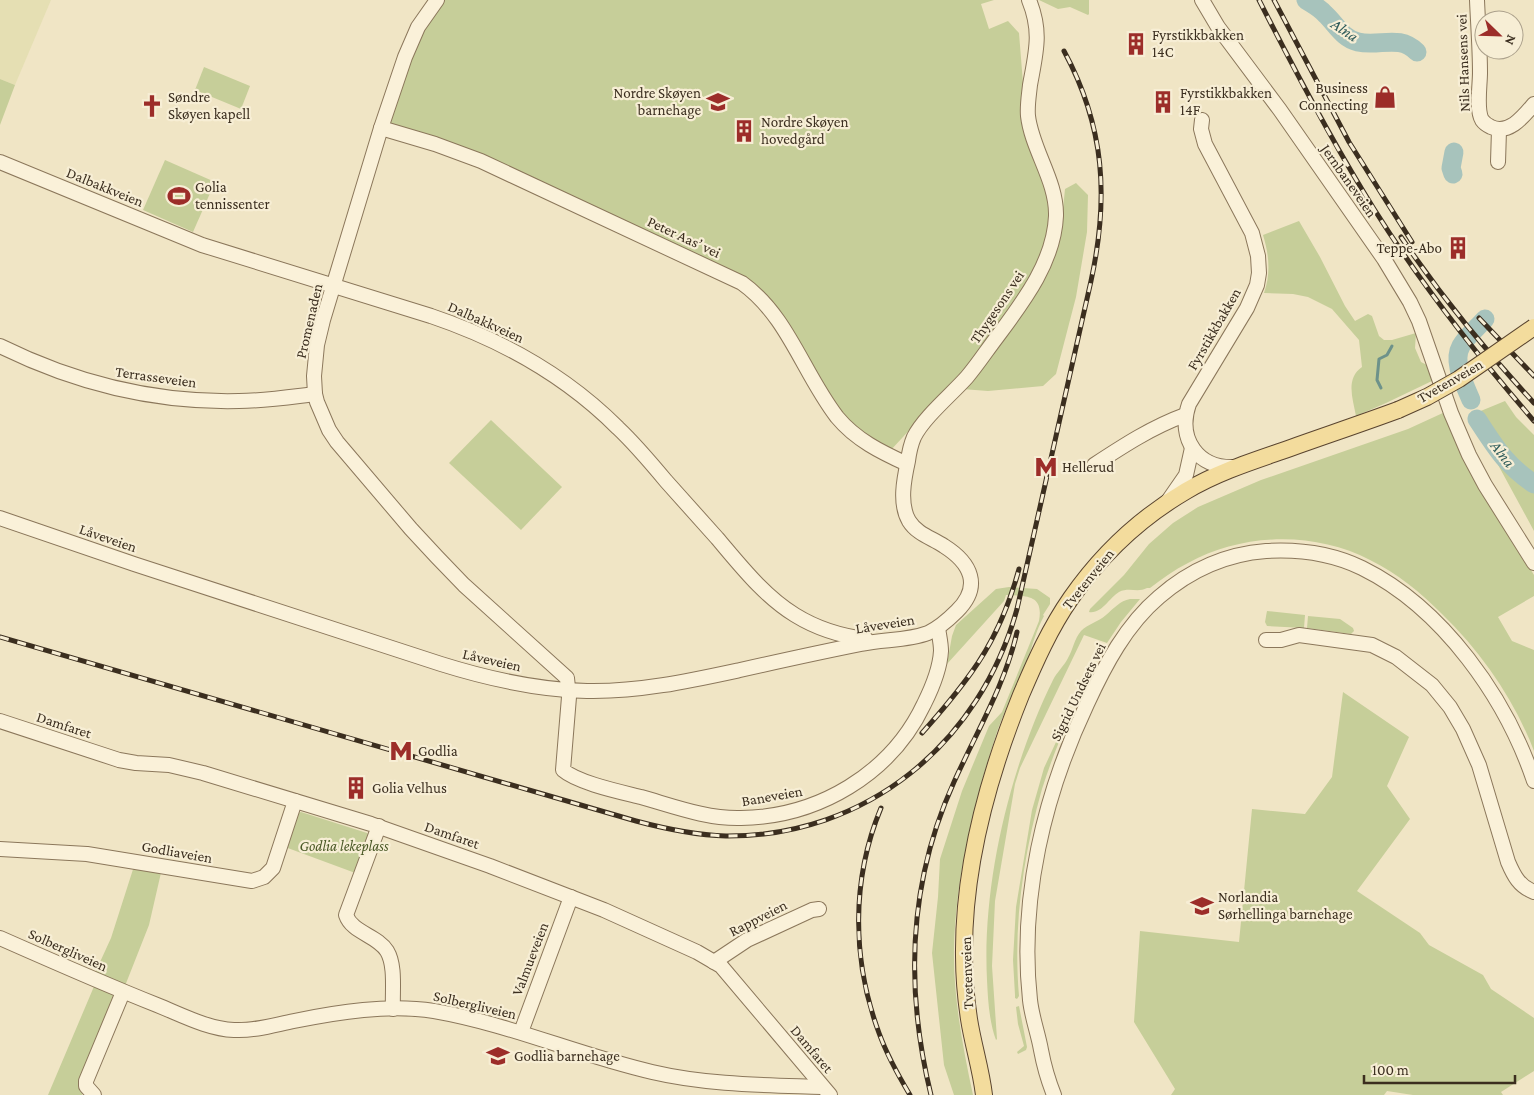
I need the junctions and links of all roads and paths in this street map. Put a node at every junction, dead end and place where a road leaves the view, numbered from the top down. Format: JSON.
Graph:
{"nodes":[{"id":1,"x":437,"y":0,"type":"edge"},
{"id":2,"x":1029,"y":0,"type":"edge"},
{"id":3,"x":1202,"y":0,"type":"edge"},
{"id":4,"x":1477,"y":0,"type":"edge"},
{"id":5,"x":1534,"y":104,"type":"edge"},
{"id":6,"x":1202,"y":120,"type":"dead end"},
{"id":7,"x":382,"y":128,"type":"junction"},
{"id":8,"x":1499,"y":130,"type":"junction"},
{"id":9,"x":0,"y":162,"type":"edge"},
{"id":10,"x":1498,"y":162,"type":"dead end"},
{"id":11,"x":334,"y":286,"type":"junction"},
{"id":12,"x":1534,"y":327,"type":"edge"},
{"id":13,"x":0,"y":346,"type":"edge"},
{"id":14,"x":315,"y":394,"type":"junction"},
{"id":15,"x":1185,"y":415,"type":"junction"},
{"id":16,"x":1192,"y":448,"type":"junction"},
{"id":17,"x":907,"y":464,"type":"junction"},
{"id":18,"x":1094,"y":465,"type":"dead end"},
{"id":19,"x":1236,"y":467,"type":"junction"},
{"id":20,"x":1167,"y":502,"type":"junction"},
{"id":21,"x":0,"y":518,"type":"edge"},
{"id":22,"x":1534,"y":562,"type":"edge"},
{"id":23,"x":972,"y":585,"type":"joint"},
{"id":24,"x":938,"y":628,"type":"junction"},
{"id":25,"x":1266,"y":640,"type":"dead end"},
{"id":26,"x":876,"y":641,"type":"junction"},
{"id":27,"x":569,"y":690,"type":"junction"},
{"id":28,"x":0,"y":721,"type":"edge"},
{"id":29,"x":1534,"y":781,"type":"edge"},
{"id":30,"x":295,"y":801,"type":"junction"},
{"id":31,"x":379,"y":826,"type":"junction"},
{"id":32,"x":0,"y":848,"type":"edge"},
{"id":33,"x":1534,"y":892,"type":"edge"},
{"id":34,"x":571,"y":897,"type":"junction"},
{"id":35,"x":819,"y":909,"type":"dead end"},
{"id":36,"x":0,"y":938,"type":"edge"},
{"id":37,"x":714,"y":962,"type":"junction"},
{"id":38,"x":123,"y":992,"type":"junction"},
{"id":39,"x":393,"y":1009,"type":"junction"},
{"id":40,"x":521,"y":1032,"type":"junction"},
{"id":41,"x":981,"y":1072,"type":"junction"},
{"id":42,"x":90,"y":1091,"type":"edge"},
{"id":43,"x":826,"y":1091,"type":"edge"},
{"id":44,"x":984,"y":1095,"type":"edge"},
{"id":45,"x":994,"y":1095,"type":"edge"},
{"id":46,"x":1054,"y":1095,"type":"edge"}],
"edges":[{"from":1,"to":7,"type":"street","name":"Promenaden"},
{"from":2,"to":17,"type":"street","name":"Thygesons vei"},
{"from":3,"to":22,"type":"street","name":"Jernbaneveien"},
{"from":4,"to":8,"type":"street","name":"Nils Hansens vei"},
{"from":5,"to":8,"type":"street"},
{"from":6,"to":15,"type":"street","name":"Fyrstikkbakken"},
{"from":7,"to":11,"type":"street","name":"Promenaden"},
{"from":7,"to":17,"type":"street","name":"Peter Aas’ vei"},
{"from":8,"to":10,"type":"street"},
{"from":9,"to":11,"type":"street","name":"Dalbakkveien"},
{"from":11,"to":14,"type":"street","name":"Promenaden"},
{"from":11,"to":26,"type":"street","name":"Dalbakkveien"},
{"from":12,"to":19,"type":"main road","name":"Tvetenveien","bridge":true},
{"from":13,"to":14,"type":"street","name":"Terrasseveien"},
{"from":14,"to":27,"type":"street","name":"Promenaden"},
{"from":15,"to":16,"type":"street"},
{"from":15,"to":18,"type":"street"},
{"from":16,"to":19,"type":"street"},
{"from":16,"to":20,"type":"street"},
{"from":17,"to":23,"type":"street","name":"Thygesons vei"},
{"from":19,"to":20,"type":"main road","name":"Tvetenveien"},
{"from":20,"to":41,"type":"main road","name":"Tvetenveien"},
{"from":21,"to":27,"type":"street","name":"Låveveien"},
{"from":23,"to":24,"type":"street","name":"Låveveien"},
{"from":24,"to":26,"type":"street","name":"Låveveien"},
{"from":24,"to":27,"type":"street","name":"Baneveien"},
{"from":25,"to":33,"type":"street"},
{"from":26,"to":27,"type":"street","name":"Låveveien"},
{"from":28,"to":30,"type":"street","name":"Damfaret"},
{"from":29,"to":46,"type":"street","name":"Sigrid Undsets vei"},
{"from":30,"to":31,"type":"street","name":"Damfaret"},
{"from":30,"to":32,"type":"street","name":"Godliaveien"},
{"from":31,"to":34,"type":"street","name":"Damfaret"},
{"from":31,"to":39,"type":"street"},
{"from":34,"to":37,"type":"street","name":"Damfaret"},
{"from":34,"to":40,"type":"street","name":"Valmueveien"},
{"from":35,"to":37,"type":"street","name":"Rappveien"},
{"from":36,"to":38,"type":"street","name":"Solbergliveien"},
{"from":37,"to":43,"type":"street","name":"Damfaret"},
{"from":38,"to":39,"type":"street","name":"Solbergliveien"},
{"from":38,"to":42,"type":"street"},
{"from":39,"to":40,"type":"street","name":"Solbergliveien"},
{"from":40,"to":43,"type":"street","name":"Solbergliveien"},
{"from":41,"to":44,"type":"main road","name":"Tvetenveien"},
{"from":41,"to":45,"type":"main road","name":"Tvetenveien"}]}
